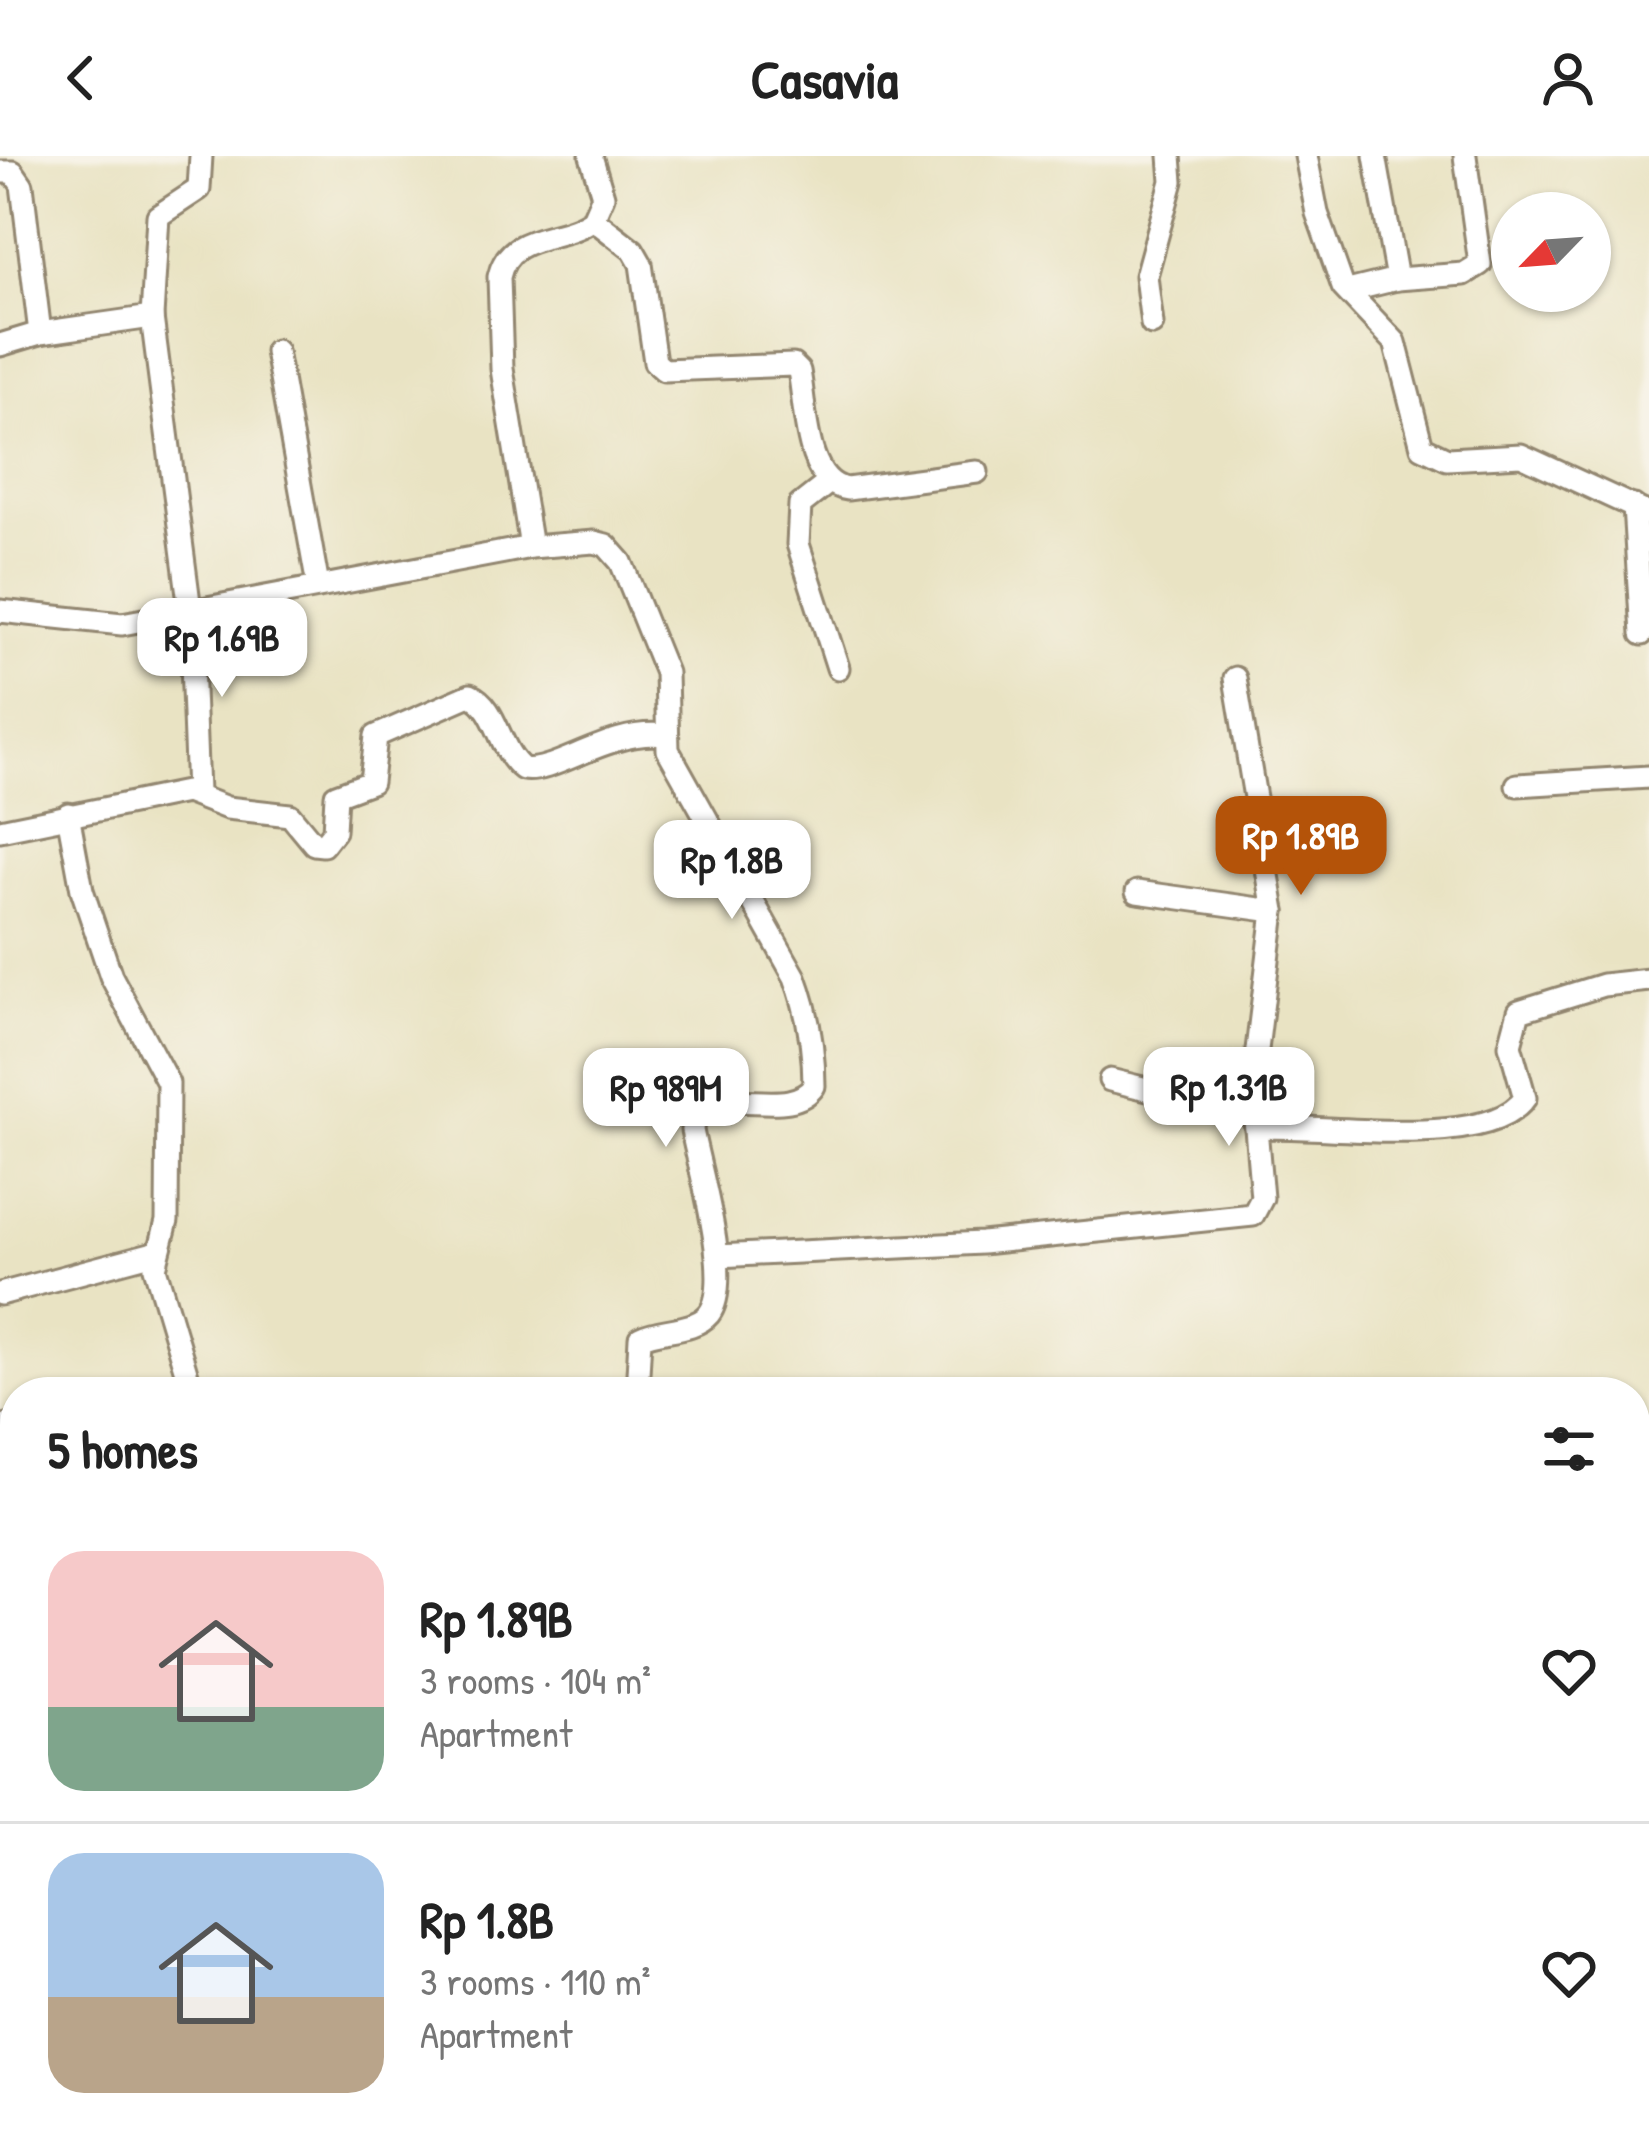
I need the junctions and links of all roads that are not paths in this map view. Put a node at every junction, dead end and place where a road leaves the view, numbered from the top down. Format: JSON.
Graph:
{"nodes":[{"id":1,"x":201,"y":156,"type":"edge"},
{"id":2,"x":591,"y":156,"type":"edge"},
{"id":3,"x":1170,"y":156,"type":"edge"},
{"id":4,"x":1306,"y":156,"type":"edge"},
{"id":5,"x":1375,"y":156,"type":"edge"},
{"id":6,"x":1465,"y":156,"type":"edge"},
{"id":7,"x":0,"y":172,"type":"edge"},
{"id":8,"x":593,"y":219,"type":"junction"},
{"id":9,"x":1397,"y":279,"type":"junction"},
{"id":10,"x":1348,"y":291,"type":"junction"},
{"id":11,"x":152,"y":317,"type":"junction"},
{"id":12,"x":1152,"y":324,"type":"dead end"},
{"id":13,"x":40,"y":333,"type":"junction"},
{"id":14,"x":0,"y":345,"type":"edge"},
{"id":15,"x":276,"y":351,"type":"dead end"},
{"id":16,"x":976,"y":472,"type":"dead end"},
{"id":17,"x":828,"y":483,"type":"junction"},
{"id":18,"x":1641,"y":510,"type":"edge"},
{"id":19,"x":531,"y":547,"type":"junction"},
{"id":20,"x":318,"y":586,"type":"junction"},
{"id":21,"x":0,"y":610,"type":"edge"},
{"id":22,"x":190,"y":610,"type":"junction"},
{"id":23,"x":1642,"y":634,"type":"dead end"},
{"id":24,"x":838,"y":668,"type":"dead end"},
{"id":25,"x":1235,"y":678,"type":"dead end"},
{"id":26,"x":664,"y":735,"type":"junction"},
{"id":27,"x":1649,"y":777,"type":"edge"},
{"id":28,"x":1517,"y":785,"type":"dead end"},
{"id":29,"x":197,"y":793,"type":"junction"},
{"id":30,"x":68,"y":814,"type":"junction"},
{"id":31,"x":0,"y":830,"type":"edge"},
{"id":32,"x":1137,"y":892,"type":"dead end"},
{"id":33,"x":1274,"y":911,"type":"junction"},
{"id":34,"x":1649,"y":980,"type":"edge"},
{"id":35,"x":1110,"y":1080,"type":"dead end"},
{"id":36,"x":1255,"y":1122,"type":"junction"},
{"id":37,"x":158,"y":1252,"type":"junction"},
{"id":38,"x":718,"y":1256,"type":"junction"},
{"id":39,"x":0,"y":1294,"type":"edge"},
{"id":40,"x":187,"y":1377,"type":"edge"},
{"id":41,"x":637,"y":1377,"type":"edge"}],
"edges":[{"from":1,"to":11,"type":"street"},
{"from":2,"to":8,"type":"street"},
{"from":3,"to":12,"type":"street"},
{"from":4,"to":10,"type":"street"},
{"from":5,"to":9,"type":"street"},
{"from":6,"to":9,"type":"street"},
{"from":7,"to":13,"type":"street"},
{"from":8,"to":17,"type":"street"},
{"from":8,"to":19,"type":"street"},
{"from":9,"to":10,"type":"street"},
{"from":10,"to":18,"type":"street"},
{"from":11,"to":13,"type":"street"},
{"from":11,"to":22,"type":"street"},
{"from":13,"to":14,"type":"street"},
{"from":15,"to":20,"type":"street"},
{"from":16,"to":17,"type":"street"},
{"from":17,"to":24,"type":"street"},
{"from":18,"to":23,"type":"street"},
{"from":19,"to":20,"type":"street"},
{"from":19,"to":26,"type":"street"},
{"from":20,"to":22,"type":"street"},
{"from":21,"to":22,"type":"street"},
{"from":22,"to":29,"type":"street"},
{"from":25,"to":33,"type":"street"},
{"from":26,"to":29,"type":"street"},
{"from":26,"to":38,"type":"street"},
{"from":27,"to":28,"type":"street"},
{"from":29,"to":30,"type":"street"},
{"from":30,"to":31,"type":"street"},
{"from":30,"to":37,"type":"street"},
{"from":32,"to":33,"type":"street"},
{"from":33,"to":36,"type":"street"},
{"from":34,"to":36,"type":"street"},
{"from":35,"to":36,"type":"street"},
{"from":36,"to":38,"type":"street"},
{"from":37,"to":39,"type":"street"},
{"from":37,"to":40,"type":"street"},
{"from":38,"to":41,"type":"street"}]}
